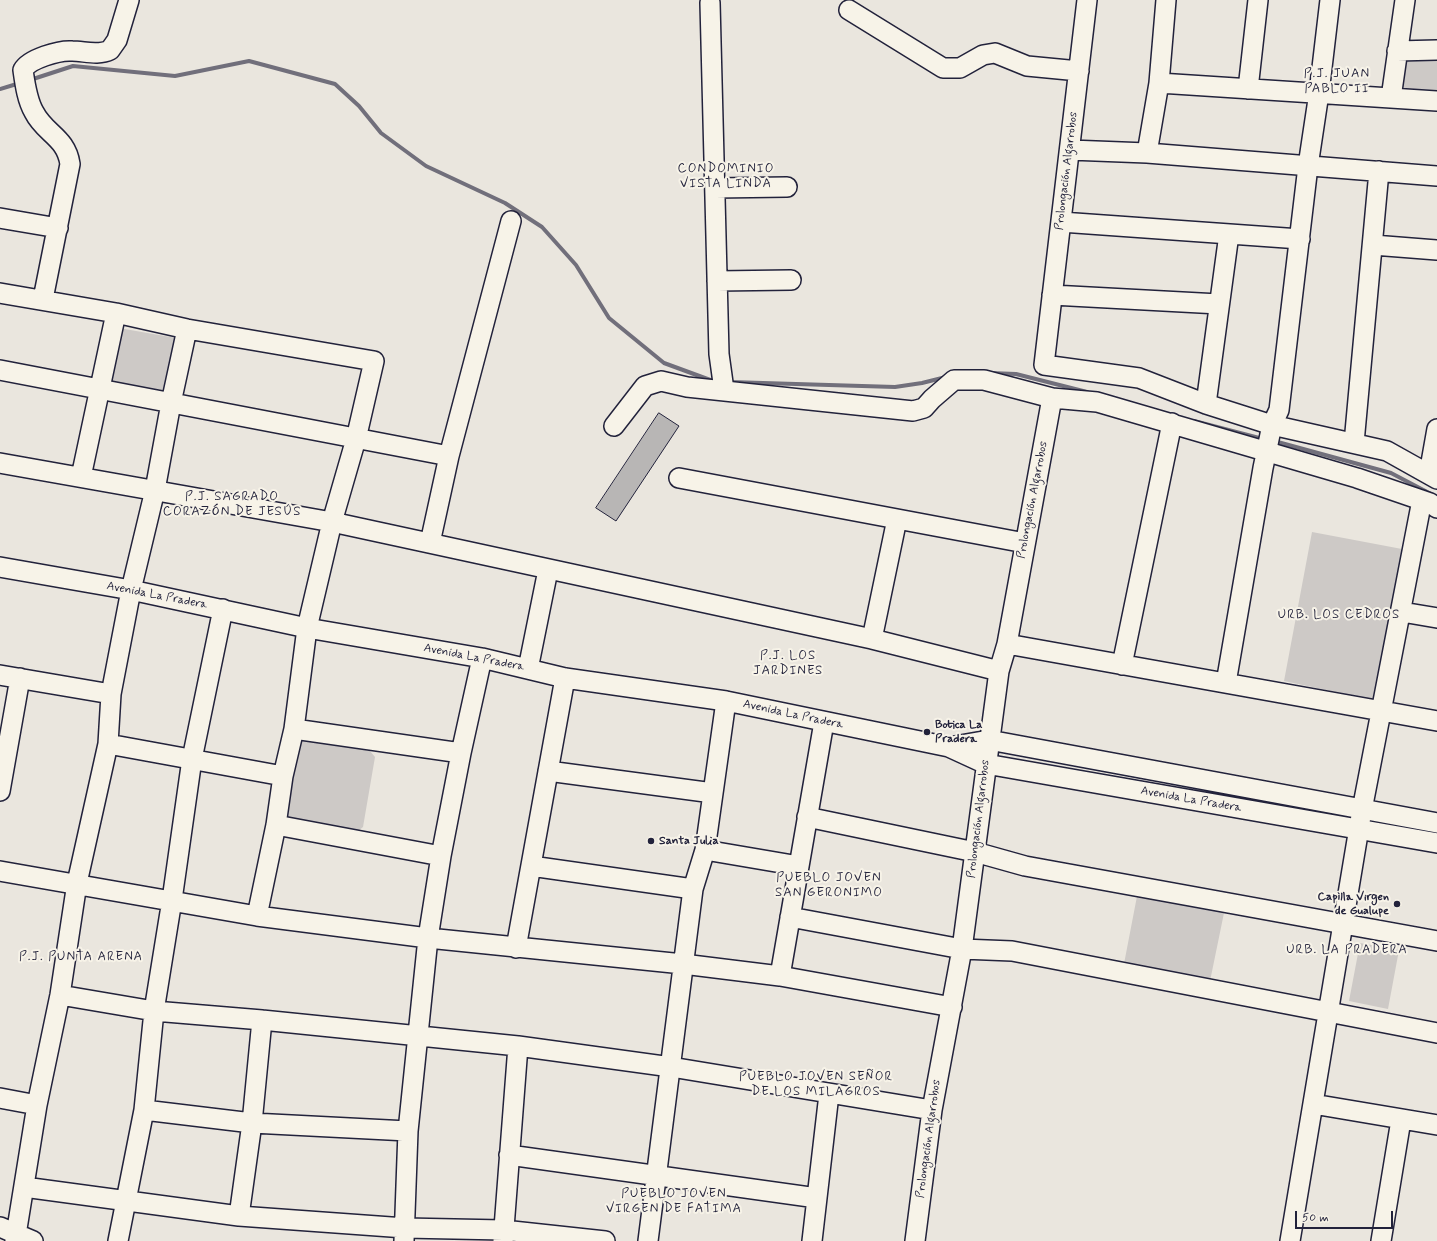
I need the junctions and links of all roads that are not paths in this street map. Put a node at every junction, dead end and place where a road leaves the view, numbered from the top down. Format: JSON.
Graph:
{"nodes":[{"id":1,"x":128,"y":0,"type":"edge"},
{"id":2,"x":1087,"y":0,"type":"edge"},
{"id":3,"x":1166,"y":0,"type":"edge"},
{"id":4,"x":1258,"y":0,"type":"edge"},
{"id":5,"x":1330,"y":0,"type":"edge"},
{"id":6,"x":1405,"y":0,"type":"edge"},
{"id":7,"x":710,"y":3,"type":"dead end"},
{"id":8,"x":849,"y":10,"type":"dead end"},
{"id":9,"x":1437,"y":50,"type":"edge"},
{"id":10,"x":1398,"y":51,"type":"junction"},
{"id":11,"x":1079,"y":71,"type":"junction"},
{"id":12,"x":1159,"y":83,"type":"junction"},
{"id":13,"x":1248,"y":89,"type":"junction"},
{"id":14,"x":1319,"y":93,"type":"junction"},
{"id":15,"x":1391,"y":98,"type":"junction"},
{"id":16,"x":1437,"y":101,"type":"edge"},
{"id":17,"x":1070,"y":150,"type":"junction"},
{"id":18,"x":1147,"y":153,"type":"junction"},
{"id":19,"x":1308,"y":166,"type":"junction"},
{"id":20,"x":1380,"y":171,"type":"junction"},
{"id":21,"x":1437,"y":176,"type":"edge"},
{"id":22,"x":787,"y":187,"type":"dead end"},
{"id":23,"x":715,"y":188,"type":"junction"},
{"id":24,"x":0,"y":218,"type":"edge"},
{"id":25,"x":511,"y":221,"type":"dead end"},
{"id":26,"x":1061,"y":222,"type":"junction"},
{"id":27,"x":58,"y":228,"type":"junction"},
{"id":28,"x":1229,"y":234,"type":"junction"},
{"id":29,"x":1300,"y":239,"type":"junction"},
{"id":30,"x":1373,"y":245,"type":"junction"},
{"id":31,"x":1437,"y":250,"type":"edge"},
{"id":32,"x":791,"y":280,"type":"dead end"},
{"id":33,"x":717,"y":281,"type":"junction"},
{"id":34,"x":0,"y":293,"type":"edge"},
{"id":35,"x":1052,"y":295,"type":"junction"},
{"id":36,"x":43,"y":299,"type":"junction"},
{"id":37,"x":1219,"y":304,"type":"junction"},
{"id":38,"x":116,"y":313,"type":"junction"},
{"id":39,"x":187,"y":329,"type":"junction"},
{"id":40,"x":0,"y":370,"type":"edge"},
{"id":41,"x":724,"y":385,"type":"junction"},
{"id":42,"x":100,"y":389,"type":"junction"},
{"id":43,"x":1052,"y":398,"type":"junction"},
{"id":44,"x":171,"y":403,"type":"junction"},
{"id":45,"x":1206,"y":404,"type":"junction"},
{"id":46,"x":1172,"y":423,"type":"junction"},
{"id":47,"x":614,"y":426,"type":"dead end"},
{"id":48,"x":1437,"y":429,"type":"edge"},
{"id":49,"x":1269,"y":438,"type":"junction"},
{"id":50,"x":356,"y":439,"type":"junction"},
{"id":51,"x":1354,"y":443,"type":"junction"},
{"id":52,"x":449,"y":456,"type":"junction"},
{"id":53,"x":0,"y":463,"type":"edge"},
{"id":54,"x":1433,"y":476,"type":"edge"},
{"id":55,"x":81,"y":477,"type":"junction"},
{"id":56,"x":679,"y":478,"type":"dead end"},
{"id":57,"x":155,"y":490,"type":"junction"},
{"id":58,"x":1429,"y":504,"type":"edge"},
{"id":59,"x":897,"y":519,"type":"junction"},
{"id":60,"x":332,"y":522,"type":"junction"},
{"id":61,"x":430,"y":543,"type":"junction"},
{"id":62,"x":1025,"y":543,"type":"junction"},
{"id":63,"x":0,"y":567,"type":"edge"},
{"id":64,"x":548,"y":570,"type":"junction"},
{"id":65,"x":131,"y":590,"type":"junction"},
{"id":66,"x":223,"y":609,"type":"junction"},
{"id":67,"x":1402,"y":612,"type":"junction"},
{"id":68,"x":1437,"y":618,"type":"edge"},
{"id":69,"x":307,"y":628,"type":"junction"},
{"id":70,"x":872,"y":639,"type":"junction"},
{"id":71,"x":1007,"y":644,"type":"junction"},
{"id":72,"x":482,"y":658,"type":"junction"},
{"id":73,"x":1122,"y":665,"type":"junction"},
{"id":74,"x":528,"y":669,"type":"junction"},
{"id":75,"x":999,"y":671,"type":"junction"},
{"id":76,"x":0,"y":675,"type":"edge"},
{"id":77,"x":20,"y":678,"type":"junction"},
{"id":78,"x":565,"y":678,"type":"junction"},
{"id":79,"x":1226,"y":683,"type":"junction"},
{"id":80,"x":111,"y":694,"type":"junction"},
{"id":81,"x":726,"y":701,"type":"junction"},
{"id":82,"x":1381,"y":711,"type":"junction"},
{"id":83,"x":1437,"y":721,"type":"edge"},
{"id":84,"x":824,"y":722,"type":"junction"},
{"id":85,"x":294,"y":729,"type":"junction"},
{"id":86,"x":990,"y":740,"type":"junction"},
{"id":87,"x":108,"y":744,"type":"junction"},
{"id":88,"x":949,"y":747,"type":"junction"},
{"id":89,"x":460,"y":753,"type":"junction"},
{"id":90,"x":192,"y":759,"type":"junction"},
{"id":91,"x":986,"y":764,"type":"junction"},
{"id":92,"x":548,"y":771,"type":"junction"},
{"id":93,"x":283,"y":776,"type":"junction"},
{"id":94,"x":0,"y":786,"type":"edge"},
{"id":95,"x":713,"y":793,"type":"junction"},
{"id":96,"x":1362,"y":810,"type":"junction"},
{"id":97,"x":807,"y":817,"type":"junction"},
{"id":98,"x":1437,"y":823,"type":"edge"},
{"id":99,"x":276,"y":825,"type":"junction"},
{"id":100,"x":1359,"y":830,"type":"junction"},
{"id":101,"x":1437,"y":843,"type":"edge"},
{"id":102,"x":705,"y":850,"type":"junction"},
{"id":103,"x":975,"y":852,"type":"junction"},
{"id":104,"x":441,"y":856,"type":"junction"},
{"id":105,"x":531,"y":866,"type":"junction"},
{"id":106,"x":799,"y":866,"type":"junction"},
{"id":107,"x":0,"y":871,"type":"edge"},
{"id":108,"x":77,"y":883,"type":"junction"},
{"id":109,"x":693,"y":889,"type":"junction"},
{"id":110,"x":172,"y":900,"type":"junction"},
{"id":111,"x":256,"y":916,"type":"junction"},
{"id":112,"x":790,"y":917,"type":"junction"},
{"id":113,"x":1343,"y":924,"type":"junction"},
{"id":114,"x":428,"y":938,"type":"junction"},
{"id":115,"x":1437,"y":941,"type":"edge"},
{"id":116,"x":516,"y":948,"type":"junction"},
{"id":117,"x":962,"y":949,"type":"junction"},
{"id":118,"x":683,"y":964,"type":"junction"},
{"id":119,"x":780,"y":976,"type":"junction"},
{"id":120,"x":60,"y":995,"type":"junction"},
{"id":121,"x":952,"y":1007,"type":"junction"},
{"id":122,"x":154,"y":1011,"type":"junction"},
{"id":123,"x":1328,"y":1013,"type":"junction"},
{"id":124,"x":262,"y":1020,"type":"junction"},
{"id":125,"x":1437,"y":1033,"type":"edge"},
{"id":126,"x":417,"y":1036,"type":"junction"},
{"id":127,"x":518,"y":1046,"type":"junction"},
{"id":128,"x":671,"y":1067,"type":"junction"},
{"id":129,"x":829,"y":1094,"type":"junction"},
{"id":130,"x":0,"y":1098,"type":"edge"},
{"id":131,"x":1313,"y":1104,"type":"junction"},
{"id":132,"x":37,"y":1105,"type":"junction"},
{"id":133,"x":144,"y":1110,"type":"junction"},
{"id":134,"x":932,"y":1110,"type":"junction"},
{"id":135,"x":1401,"y":1120,"type":"junction"},
{"id":136,"x":252,"y":1123,"type":"junction"},
{"id":137,"x":1437,"y":1126,"type":"edge"},
{"id":138,"x":408,"y":1131,"type":"junction"},
{"id":139,"x":509,"y":1155,"type":"junction"},
{"id":140,"x":657,"y":1176,"type":"junction"},
{"id":141,"x":24,"y":1187,"type":"junction"},
{"id":142,"x":817,"y":1198,"type":"junction"},
{"id":143,"x":126,"y":1201,"type":"junction"},
{"id":144,"x":238,"y":1216,"type":"junction"},
{"id":145,"x":404,"y":1234,"type":"edge"},
{"id":146,"x":16,"y":1236,"type":"edge"},
{"id":147,"x":503,"y":1236,"type":"edge"},
{"id":148,"x":118,"y":1241,"type":"edge"},
{"id":149,"x":605,"y":1241,"type":"edge"},
{"id":150,"x":648,"y":1241,"type":"edge"},
{"id":151,"x":812,"y":1241,"type":"edge"},
{"id":152,"x":915,"y":1241,"type":"edge"},
{"id":153,"x":1290,"y":1241,"type":"edge"},
{"id":154,"x":1381,"y":1241,"type":"edge"}],
"edges":[{"from":1,"to":27,"type":"street"},
{"from":2,"to":11,"type":"street","name":"Prolongación Algarrobos"},
{"from":3,"to":12,"type":"street"},
{"from":4,"to":13,"type":"street"},
{"from":5,"to":14,"type":"street"},
{"from":6,"to":10,"type":"street"},
{"from":7,"to":23,"type":"street"},
{"from":8,"to":11,"type":"street"},
{"from":9,"to":10,"type":"street"},
{"from":10,"to":15,"type":"street"},
{"from":11,"to":17,"type":"street","name":"Prolongación Algarrobos"},
{"from":12,"to":13,"type":"street"},
{"from":12,"to":18,"type":"street"},
{"from":13,"to":14,"type":"street"},
{"from":14,"to":15,"type":"street"},
{"from":14,"to":19,"type":"street"},
{"from":15,"to":16,"type":"street"},
{"from":17,"to":18,"type":"street"},
{"from":17,"to":26,"type":"street","name":"Prolongación Algarrobos"},
{"from":18,"to":19,"type":"street"},
{"from":19,"to":20,"type":"street"},
{"from":19,"to":29,"type":"street"},
{"from":20,"to":21,"type":"street"},
{"from":20,"to":30,"type":"street"},
{"from":22,"to":23,"type":"street"},
{"from":23,"to":33,"type":"street"},
{"from":24,"to":27,"type":"street"},
{"from":25,"to":52,"type":"street"},
{"from":26,"to":28,"type":"street"},
{"from":26,"to":35,"type":"street","name":"Prolongación Algarrobos"},
{"from":27,"to":36,"type":"street"},
{"from":28,"to":29,"type":"street"},
{"from":28,"to":37,"type":"street"},
{"from":29,"to":49,"type":"street"},
{"from":30,"to":31,"type":"street"},
{"from":30,"to":51,"type":"street"},
{"from":32,"to":33,"type":"street"},
{"from":33,"to":41,"type":"street"},
{"from":34,"to":36,"type":"street"},
{"from":35,"to":37,"type":"street"},
{"from":35,"to":45,"type":"street","name":"Prolongación Algarrobos"},
{"from":36,"to":38,"type":"street"},
{"from":37,"to":45,"type":"street"},
{"from":38,"to":39,"type":"street"},
{"from":38,"to":42,"type":"street"},
{"from":39,"to":44,"type":"street"},
{"from":39,"to":50,"type":"street"},
{"from":40,"to":42,"type":"street"},
{"from":41,"to":43,"type":"street"},
{"from":41,"to":47,"type":"street"},
{"from":42,"to":44,"type":"street"},
{"from":42,"to":55,"type":"street"},
{"from":43,"to":46,"type":"street"},
{"from":43,"to":62,"type":"street","name":"Prolongación Algarrobos"},
{"from":44,"to":50,"type":"street"},
{"from":44,"to":57,"type":"street"},
{"from":45,"to":49,"type":"street"},
{"from":46,"to":49,"type":"street"},
{"from":46,"to":73,"type":"street"},
{"from":48,"to":54,"type":"street"},
{"from":49,"to":51,"type":"street"},
{"from":49,"to":58,"type":"street"},
{"from":49,"to":79,"type":"street"},
{"from":50,"to":52,"type":"street"},
{"from":50,"to":60,"type":"street"},
{"from":51,"to":54,"type":"street"},
{"from":52,"to":61,"type":"street"},
{"from":53,"to":55,"type":"street"},
{"from":55,"to":57,"type":"street"},
{"from":56,"to":59,"type":"street"},
{"from":57,"to":60,"type":"street"},
{"from":57,"to":65,"type":"street"},
{"from":58,"to":67,"type":"street"},
{"from":59,"to":62,"type":"street"},
{"from":59,"to":70,"type":"street"},
{"from":60,"to":61,"type":"street"},
{"from":60,"to":69,"type":"street"},
{"from":61,"to":64,"type":"street"},
{"from":62,"to":71,"type":"street","name":"Prolongación Algarrobos"},
{"from":63,"to":65,"type":"street","name":"Avenida La Pradera"},
{"from":64,"to":70,"type":"street"},
{"from":64,"to":74,"type":"street"},
{"from":65,"to":66,"type":"street","name":"Avenida La Pradera"},
{"from":65,"to":80,"type":"street"},
{"from":66,"to":69,"type":"street","name":"Avenida La Pradera"},
{"from":66,"to":90,"type":"street"},
{"from":67,"to":68,"type":"street"},
{"from":67,"to":82,"type":"street"},
{"from":69,"to":72,"type":"street","name":"Avenida La Pradera"},
{"from":69,"to":85,"type":"street"},
{"from":70,"to":75,"type":"street"},
{"from":71,"to":73,"type":"street"},
{"from":71,"to":75,"type":"street","name":"Prolongación Algarrobos"},
{"from":72,"to":74,"type":"street","name":"Avenida La Pradera"},
{"from":72,"to":89,"type":"street"},
{"from":73,"to":79,"type":"street"},
{"from":74,"to":78,"type":"street","name":"Avenida La Pradera"},
{"from":75,"to":86,"type":"street","name":"Prolongación Algarrobos"},
{"from":76,"to":77,"type":"street"},
{"from":77,"to":80,"type":"street"},
{"from":77,"to":94,"type":"street"},
{"from":78,"to":81,"type":"street","name":"Avenida La Pradera"},
{"from":78,"to":92,"type":"street"},
{"from":79,"to":82,"type":"street"},
{"from":80,"to":87,"type":"street"},
{"from":81,"to":84,"type":"street","name":"Avenida La Pradera"},
{"from":81,"to":95,"type":"street"},
{"from":82,"to":83,"type":"street"},
{"from":82,"to":96,"type":"street"},
{"from":84,"to":88,"type":"street","name":"Avenida La Pradera"},
{"from":84,"to":97,"type":"street"},
{"from":85,"to":89,"type":"street"},
{"from":85,"to":93,"type":"street"},
{"from":86,"to":88,"type":"street","name":"Avenida La Pradera"},
{"from":86,"to":91,"type":"street","name":"Prolongación Algarrobos"},
{"from":86,"to":96,"type":"street","name":"Avenida La Pradera"},
{"from":87,"to":90,"type":"street"},
{"from":87,"to":108,"type":"street"},
{"from":88,"to":91,"type":"street","name":"Avenida La Pradera"},
{"from":89,"to":104,"type":"street"},
{"from":90,"to":93,"type":"street"},
{"from":90,"to":110,"type":"street"},
{"from":91,"to":100,"type":"street","name":"Avenida La Pradera"},
{"from":91,"to":103,"type":"street","name":"Prolongación Algarrobos"},
{"from":92,"to":95,"type":"street"},
{"from":92,"to":105,"type":"street"},
{"from":93,"to":99,"type":"street"},
{"from":95,"to":102,"type":"street"},
{"from":96,"to":98,"type":"street","name":"Avenida La Pradera"},
{"from":96,"to":100,"type":"street"},
{"from":97,"to":103,"type":"street"},
{"from":97,"to":106,"type":"street"},
{"from":99,"to":104,"type":"street"},
{"from":99,"to":111,"type":"street"},
{"from":100,"to":101,"type":"street","name":"Avenida La Pradera"},
{"from":100,"to":113,"type":"street"},
{"from":102,"to":106,"type":"street"},
{"from":102,"to":109,"type":"street"},
{"from":103,"to":113,"type":"street"},
{"from":103,"to":117,"type":"street","name":"Prolongación Algarrobos"},
{"from":104,"to":114,"type":"street"},
{"from":105,"to":109,"type":"street"},
{"from":105,"to":116,"type":"street"},
{"from":106,"to":112,"type":"street"},
{"from":107,"to":108,"type":"street"},
{"from":108,"to":110,"type":"street"},
{"from":108,"to":120,"type":"street"},
{"from":109,"to":118,"type":"street"},
{"from":110,"to":111,"type":"street"},
{"from":110,"to":122,"type":"street"},
{"from":111,"to":114,"type":"street"},
{"from":112,"to":117,"type":"street"},
{"from":112,"to":119,"type":"street"},
{"from":113,"to":115,"type":"street"},
{"from":113,"to":123,"type":"street"},
{"from":114,"to":116,"type":"street"},
{"from":114,"to":126,"type":"street"},
{"from":116,"to":118,"type":"street"},
{"from":117,"to":121,"type":"street","name":"Prolongación Algarrobos"},
{"from":117,"to":123,"type":"street"},
{"from":118,"to":119,"type":"street"},
{"from":118,"to":128,"type":"street"},
{"from":119,"to":121,"type":"street"},
{"from":120,"to":122,"type":"street"},
{"from":120,"to":132,"type":"street"},
{"from":121,"to":134,"type":"street","name":"Prolongación Algarrobos"},
{"from":122,"to":124,"type":"street"},
{"from":122,"to":133,"type":"street"},
{"from":123,"to":125,"type":"street"},
{"from":123,"to":131,"type":"street"},
{"from":124,"to":126,"type":"street"},
{"from":124,"to":136,"type":"street"},
{"from":126,"to":127,"type":"street"},
{"from":126,"to":138,"type":"street"},
{"from":127,"to":128,"type":"street"},
{"from":127,"to":139,"type":"street"},
{"from":128,"to":129,"type":"street"},
{"from":128,"to":140,"type":"street"},
{"from":129,"to":134,"type":"street"},
{"from":129,"to":142,"type":"street"},
{"from":130,"to":132,"type":"street"},
{"from":131,"to":135,"type":"street"},
{"from":131,"to":153,"type":"street"},
{"from":132,"to":141,"type":"street"},
{"from":133,"to":136,"type":"street"},
{"from":133,"to":143,"type":"street"},
{"from":134,"to":152,"type":"street","name":"Prolongación Algarrobos"},
{"from":135,"to":137,"type":"street"},
{"from":135,"to":154,"type":"street"},
{"from":136,"to":138,"type":"street"},
{"from":136,"to":144,"type":"street"},
{"from":138,"to":145,"type":"street"},
{"from":139,"to":140,"type":"street"},
{"from":139,"to":147,"type":"street"},
{"from":140,"to":142,"type":"street"},
{"from":140,"to":150,"type":"street"},
{"from":141,"to":143,"type":"street"},
{"from":141,"to":146,"type":"street"},
{"from":142,"to":151,"type":"street"},
{"from":143,"to":144,"type":"street"},
{"from":143,"to":148,"type":"street"},
{"from":144,"to":145,"type":"street"},
{"from":145,"to":147,"type":"street"},
{"from":147,"to":149,"type":"street"}]}
